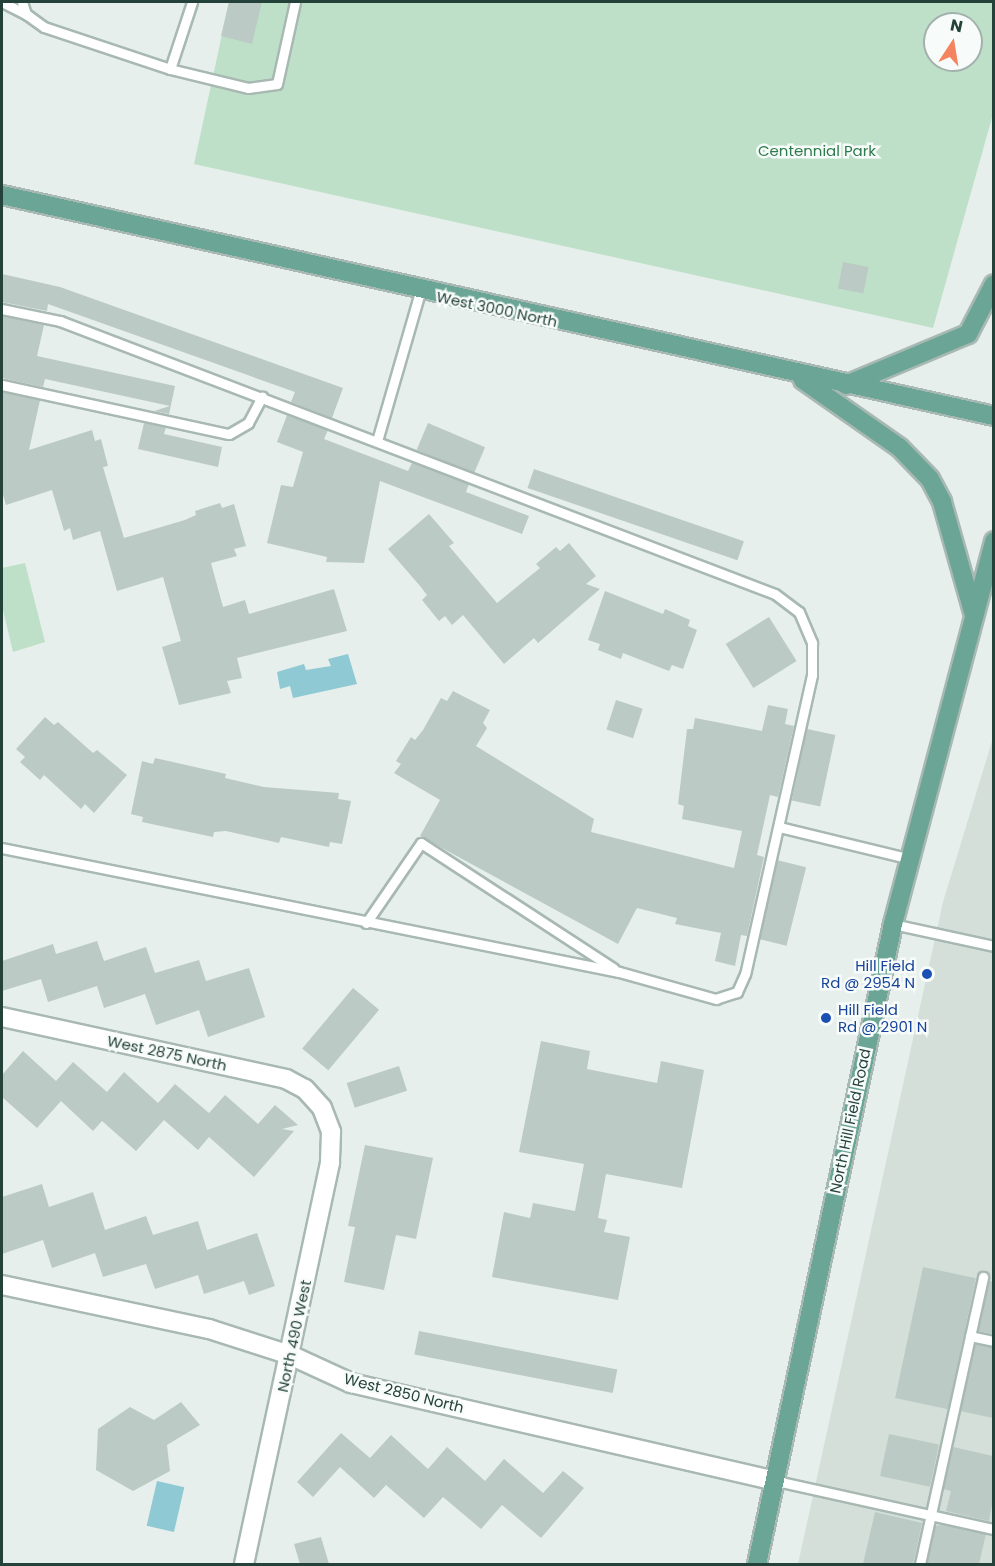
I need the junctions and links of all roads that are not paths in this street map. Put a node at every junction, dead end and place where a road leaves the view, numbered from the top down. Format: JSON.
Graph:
{"nodes":[{"id":1,"x":2,"y":2,"type":"edge"},
{"id":2,"x":22,"y":2,"type":"edge"},
{"id":3,"x":192,"y":2,"type":"edge"},
{"id":4,"x":295,"y":2,"type":"edge"},
{"id":5,"x":26,"y":14,"type":"junction"},
{"id":6,"x":170,"y":69,"type":"junction"},
{"id":7,"x":2,"y":195,"type":"edge"},
{"id":8,"x":993,"y":284,"type":"edge"},
{"id":9,"x":420,"y":292,"type":"junction"},
{"id":10,"x":2,"y":309,"type":"edge"},
{"id":11,"x":797,"y":375,"type":"junction"},
{"id":12,"x":2,"y":385,"type":"edge"},
{"id":13,"x":846,"y":385,"type":"junction"},
{"id":14,"x":262,"y":397,"type":"junction"},
{"id":15,"x":993,"y":416,"type":"edge"},
{"id":16,"x":377,"y":441,"type":"junction"},
{"id":17,"x":993,"y":541,"type":"edge"},
{"id":18,"x":993,"y":594,"type":"edge"},
{"id":19,"x":974,"y":616,"type":"junction"},
{"id":20,"x":779,"y":827,"type":"junction"},
{"id":21,"x":2,"y":848,"type":"edge"},
{"id":22,"x":911,"y":859,"type":"junction"},
{"id":23,"x":366,"y":923,"type":"junction"},
{"id":24,"x":893,"y":924,"type":"junction"},
{"id":25,"x":993,"y":946,"type":"edge"},
{"id":26,"x":619,"y":972,"type":"junction"},
{"id":27,"x":2,"y":1017,"type":"edge"},
{"id":28,"x":322,"y":1108,"type":"joint"},
{"id":29,"x":983,"y":1277,"type":"dead end"},
{"id":30,"x":2,"y":1285,"type":"edge"},
{"id":31,"x":970,"y":1336,"type":"junction"},
{"id":32,"x":993,"y":1341,"type":"edge"},
{"id":33,"x":290,"y":1355,"type":"junction"},
{"id":34,"x":777,"y":1480,"type":"junction"},
{"id":35,"x":932,"y":1516,"type":"junction"},
{"id":36,"x":993,"y":1529,"type":"edge"},
{"id":37,"x":244,"y":1564,"type":"edge"},
{"id":38,"x":757,"y":1564,"type":"edge"},
{"id":39,"x":920,"y":1564,"type":"edge"}],
"edges":[{"from":1,"to":5,"type":"lane"},
{"from":2,"to":5,"type":"lane"},
{"from":3,"to":6,"type":"lane"},
{"from":4,"to":6,"type":"lane"},
{"from":5,"to":6,"type":"lane"},
{"from":7,"to":9,"type":"main road","name":"West 3000 North"},
{"from":8,"to":13,"type":"main road"},
{"from":9,"to":11,"type":"main road","name":"West 3000 North"},
{"from":9,"to":16,"type":"lane"},
{"from":10,"to":14,"type":"lane"},
{"from":11,"to":13,"type":"main road","name":"West 3000 North"},
{"from":11,"to":19,"type":"main road"},
{"from":12,"to":14,"type":"lane"},
{"from":13,"to":15,"type":"main road","name":"West 3000 North"},
{"from":14,"to":16,"type":"lane"},
{"from":16,"to":20,"type":"lane"},
{"from":17,"to":19,"type":"main road","name":"North Hill Field Road"},
{"from":18,"to":19,"type":"main road"},
{"from":19,"to":22,"type":"main road","name":"North Hill Field Road"},
{"from":20,"to":22,"type":"lane"},
{"from":20,"to":26,"type":"lane"},
{"from":21,"to":23,"type":"lane"},
{"from":22,"to":24,"type":"main road","name":"North Hill Field Road"},
{"from":23,"to":26,"type":"lane"},
{"from":23,"to":26,"type":"lane"},
{"from":24,"to":25,"type":"lane"},
{"from":24,"to":34,"type":"main road","name":"North Hill Field Road"},
{"from":27,"to":28,"type":"street","name":"West 2875 North"},
{"from":28,"to":33,"type":"street","name":"North 490 West"},
{"from":29,"to":31,"type":"lane"},
{"from":30,"to":33,"type":"street","name":"West 2850 North"},
{"from":31,"to":32,"type":"lane"},
{"from":31,"to":35,"type":"lane"},
{"from":33,"to":34,"type":"street","name":"West 2850 North"},
{"from":33,"to":37,"type":"street","name":"North 490 West"},
{"from":34,"to":35,"type":"lane"},
{"from":34,"to":38,"type":"main road","name":"North Hill Field Road"},
{"from":35,"to":36,"type":"lane"},
{"from":35,"to":39,"type":"lane"}]}
